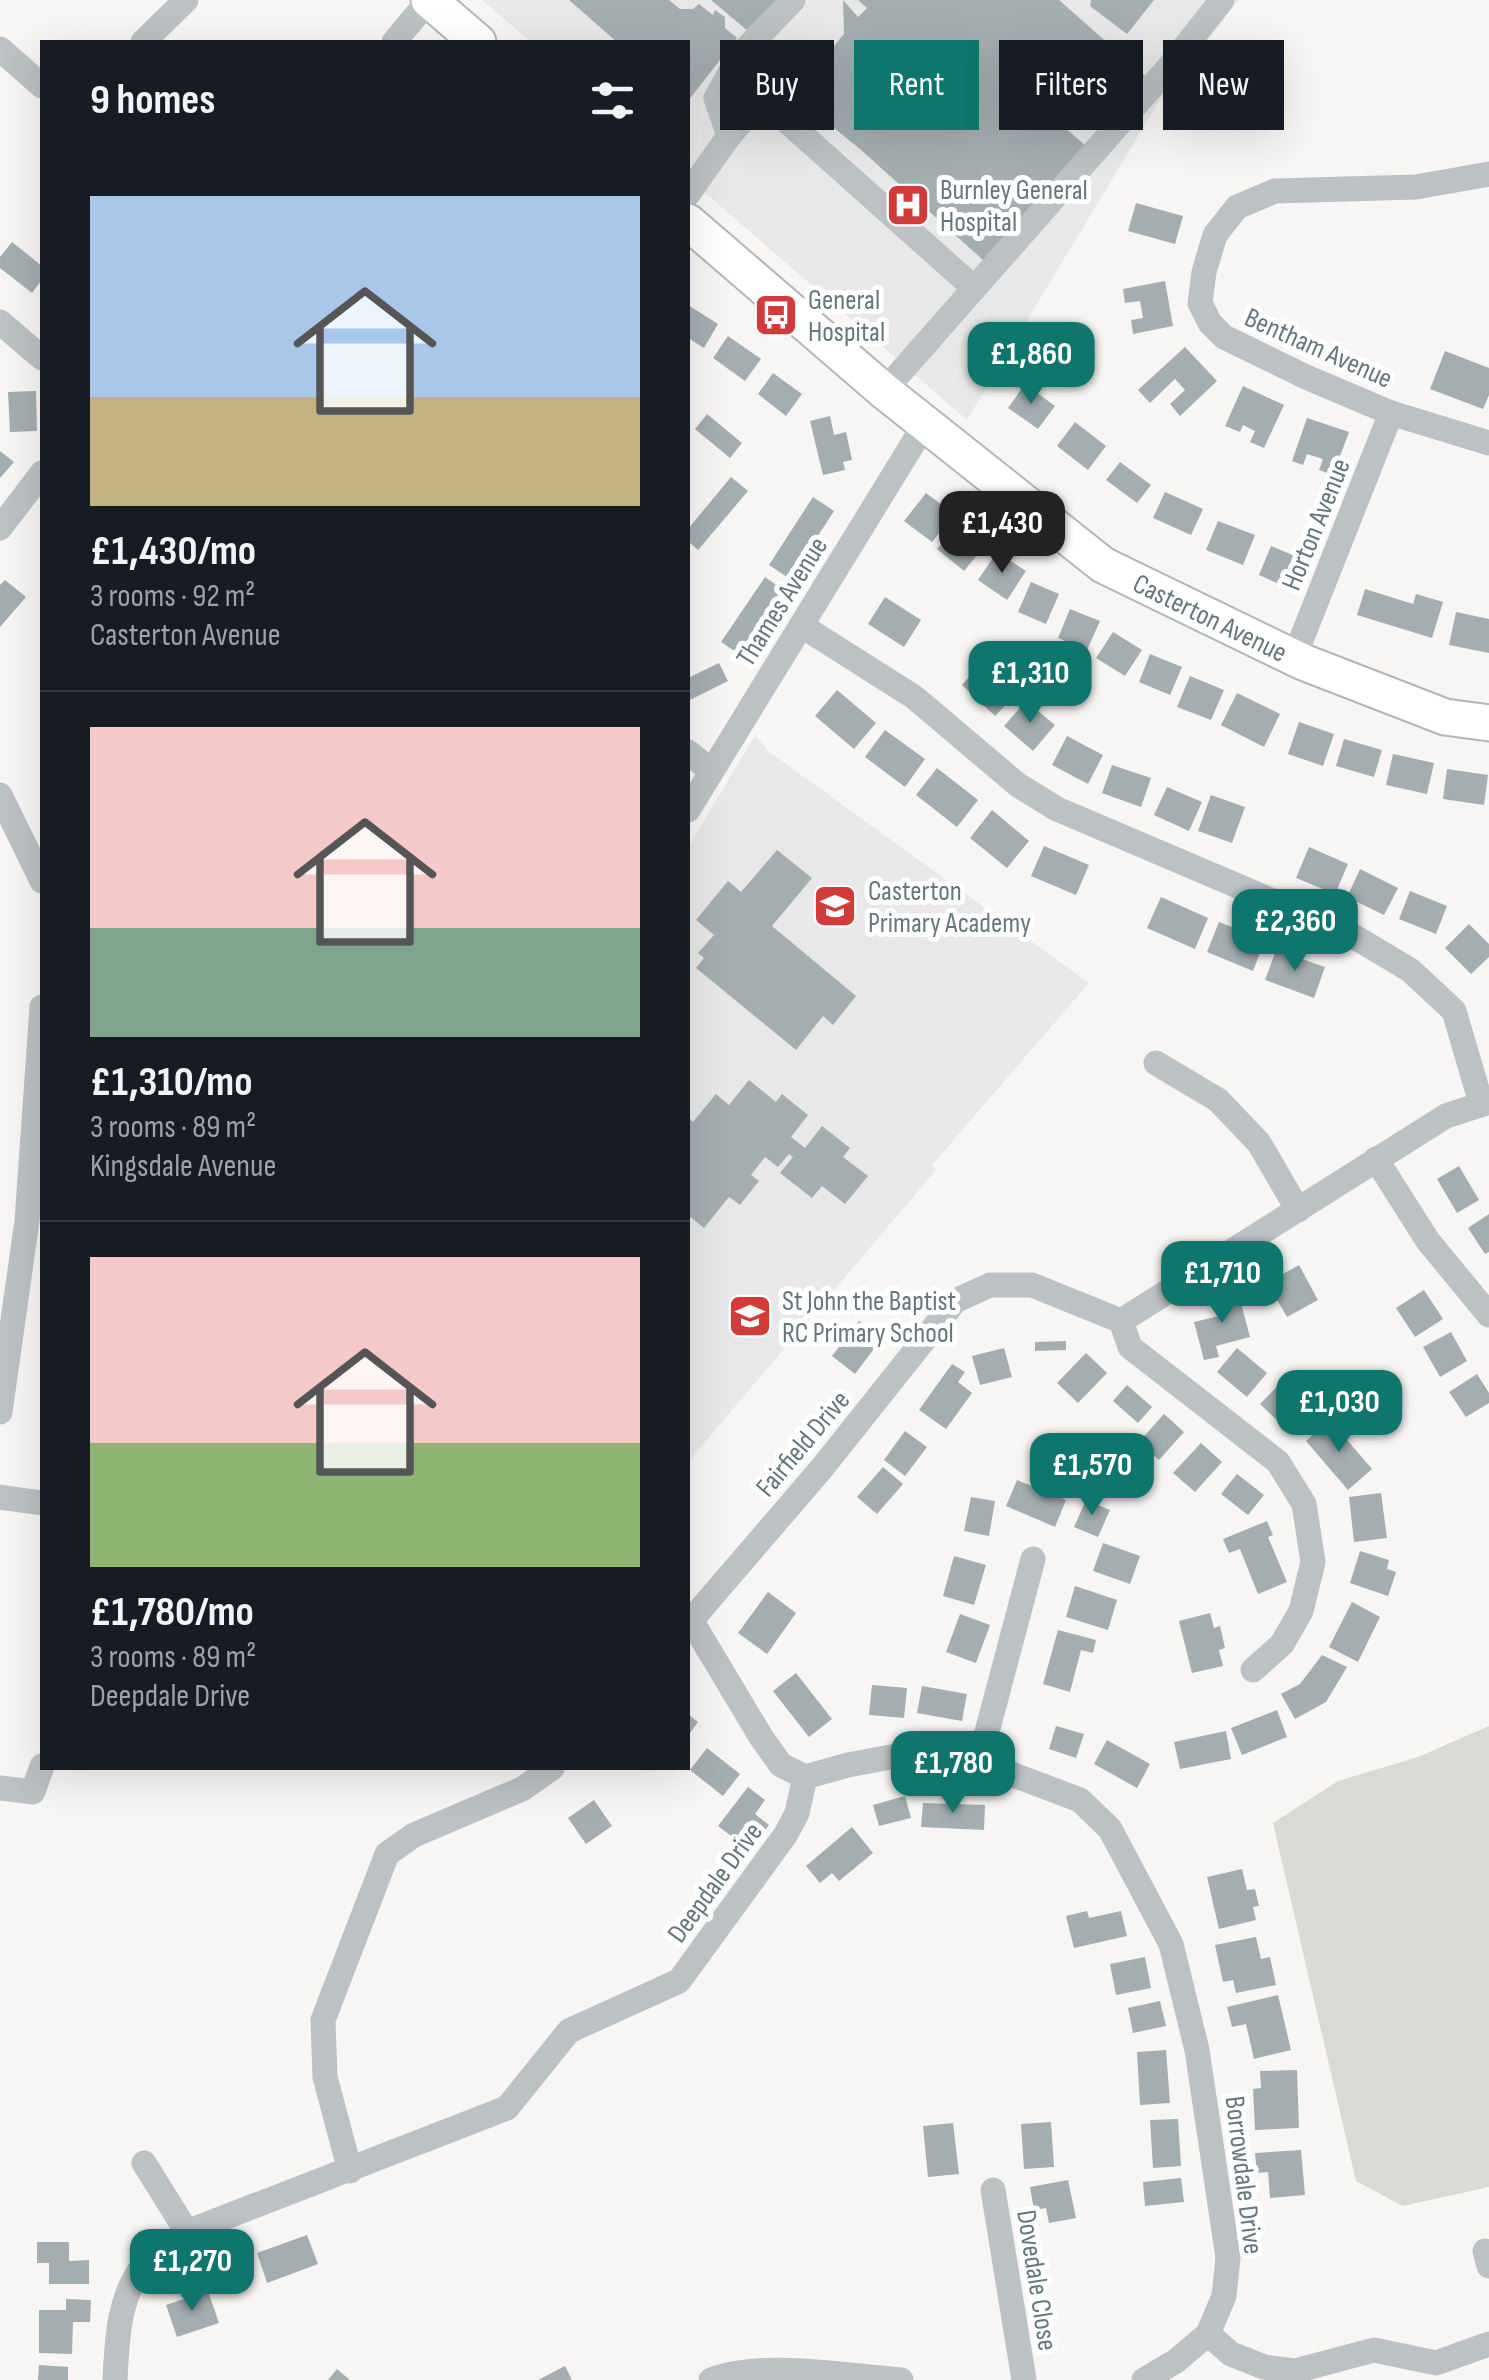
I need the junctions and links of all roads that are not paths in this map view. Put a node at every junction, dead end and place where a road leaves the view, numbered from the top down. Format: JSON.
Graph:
{"nodes":[{"id":1,"x":186,"y":0,"type":"edge"},
{"id":2,"x":793,"y":0,"type":"edge"},
{"id":3,"x":1222,"y":0,"type":"edge"},
{"id":4,"x":451,"y":13,"type":"edge"},
{"id":5,"x":145,"y":40,"type":"edge"},
{"id":6,"x":398,"y":40,"type":"edge"},
{"id":7,"x":0,"y":49,"type":"edge"},
{"id":8,"x":40,"y":84,"type":"edge"},
{"id":9,"x":734,"y":130,"type":"edge"},
{"id":10,"x":797,"y":130,"type":"edge"},
{"id":11,"x":729,"y":136,"type":"junction"},
{"id":12,"x":1489,"y":174,"type":"edge"},
{"id":13,"x":690,"y":191,"type":"edge"},
{"id":14,"x":690,"y":224,"type":"edge"},
{"id":15,"x":974,"y":288,"type":"junction"},
{"id":16,"x":2,"y":326,"type":"edge"},
{"id":17,"x":40,"y":356,"type":"edge"},
{"id":18,"x":884,"y":390,"type":"junction"},
{"id":19,"x":1391,"y":413,"type":"junction"},
{"id":20,"x":926,"y":424,"type":"junction"},
{"id":21,"x":1489,"y":443,"type":"edge"},
{"id":22,"x":40,"y":476,"type":"edge"},
{"id":23,"x":0,"y":528,"type":"edge"},
{"id":24,"x":802,"y":626,"type":"junction"},
{"id":25,"x":1294,"y":658,"type":"junction"},
{"id":26,"x":1489,"y":723,"type":"edge"},
{"id":27,"x":690,"y":754,"type":"edge"},
{"id":28,"x":710,"y":770,"type":"junction"},
{"id":29,"x":0,"y":795,"type":"edge"},
{"id":30,"x":690,"y":806,"type":"edge"},
{"id":31,"x":40,"y":877,"type":"edge"},
{"id":32,"x":1156,"y":1063,"type":"dead end"},
{"id":33,"x":40,"y":1068,"type":"edge"},
{"id":34,"x":1485,"y":1102,"type":"edge"},
{"id":35,"x":1376,"y":1158,"type":"junction"},
{"id":36,"x":1298,"y":1210,"type":"junction"},
{"id":37,"x":35,"y":1222,"type":"edge"},
{"id":38,"x":7,"y":1307,"type":"edge"},
{"id":39,"x":1489,"y":1316,"type":"edge"},
{"id":40,"x":1121,"y":1321,"type":"junction"},
{"id":41,"x":0,"y":1412,"type":"edge"},
{"id":42,"x":0,"y":1497,"type":"edge"},
{"id":43,"x":40,"y":1503,"type":"edge"},
{"id":44,"x":1033,"y":1559,"type":"dead end"},
{"id":45,"x":690,"y":1621,"type":"edge"},
{"id":46,"x":690,"y":1624,"type":"edge"},
{"id":47,"x":1254,"y":1670,"type":"dead end"},
{"id":48,"x":979,"y":1762,"type":"junction"},
{"id":49,"x":41,"y":1770,"type":"edge"},
{"id":50,"x":549,"y":1770,"type":"edge"},
{"id":51,"x":805,"y":1777,"type":"junction"},
{"id":52,"x":0,"y":1788,"type":"edge"},
{"id":53,"x":144,"y":2163,"type":"dead end"},
{"id":54,"x":350,"y":2170,"type":"junction"},
{"id":55,"x":993,"y":2190,"type":"dead end"},
{"id":56,"x":187,"y":2232,"type":"junction"},
{"id":57,"x":1208,"y":2334,"type":"junction"},
{"id":58,"x":1489,"y":2344,"type":"edge"},
{"id":59,"x":115,"y":2380,"type":"edge"},
{"id":60,"x":711,"y":2380,"type":"edge"},
{"id":61,"x":901,"y":2380,"type":"edge"},
{"id":62,"x":1024,"y":2380,"type":"edge"},
{"id":63,"x":1144,"y":2380,"type":"edge"}],
"edges":[{"from":1,"to":5,"type":"street"},
{"from":2,"to":11,"type":"street"},
{"from":3,"to":15,"type":"street"},
{"from":4,"to":6,"type":"street"},
{"from":7,"to":8,"type":"street"},
{"from":9,"to":11,"type":"street"},
{"from":10,"to":15,"type":"street"},
{"from":11,"to":13,"type":"street"},
{"from":12,"to":19,"type":"street","name":"Bentham Avenue"},
{"from":14,"to":18,"type":"highway","name":"Casterton Avenue"},
{"from":15,"to":18,"type":"street"},
{"from":16,"to":17,"type":"street"},
{"from":18,"to":20,"type":"highway","name":"Casterton Avenue"},
{"from":19,"to":21,"type":"street","name":"Bentham Avenue"},
{"from":19,"to":25,"type":"street","name":"Horton Avenue"},
{"from":20,"to":24,"type":"street","name":"Thames Avenue"},
{"from":20,"to":25,"type":"highway","name":"Casterton Avenue"},
{"from":22,"to":23,"type":"street"},
{"from":24,"to":28,"type":"street","name":"Thames Avenue"},
{"from":24,"to":34,"type":"street"},
{"from":25,"to":26,"type":"highway","name":"Casterton Avenue"},
{"from":27,"to":28,"type":"street"},
{"from":28,"to":30,"type":"street","name":"Thames Avenue"},
{"from":29,"to":31,"type":"street"},
{"from":32,"to":36,"type":"street"},
{"from":33,"to":37,"type":"street"},
{"from":34,"to":35,"type":"street"},
{"from":35,"to":36,"type":"street"},
{"from":35,"to":39,"type":"street"},
{"from":36,"to":40,"type":"street"},
{"from":37,"to":38,"type":"street"},
{"from":38,"to":41,"type":"street"},
{"from":40,"to":45,"type":"street","name":"Fairfield Drive"},
{"from":40,"to":47,"type":"street"},
{"from":42,"to":43,"type":"street"},
{"from":44,"to":48,"type":"street"},
{"from":46,"to":51,"type":"street"},
{"from":48,"to":51,"type":"street"},
{"from":48,"to":57,"type":"street","name":"Borrowdale Drive"},
{"from":49,"to":52,"type":"street"},
{"from":50,"to":54,"type":"street"},
{"from":51,"to":54,"type":"street","name":"Deepdale Drive"},
{"from":53,"to":56,"type":"street"},
{"from":54,"to":56,"type":"street","name":"Deepdale Drive"},
{"from":55,"to":62,"type":"street","name":"Dovedale Close"},
{"from":56,"to":59,"type":"street","name":"Deepdale Drive"},
{"from":57,"to":58,"type":"street"},
{"from":57,"to":63,"type":"street"},
{"from":60,"to":61,"type":"street"}]}
